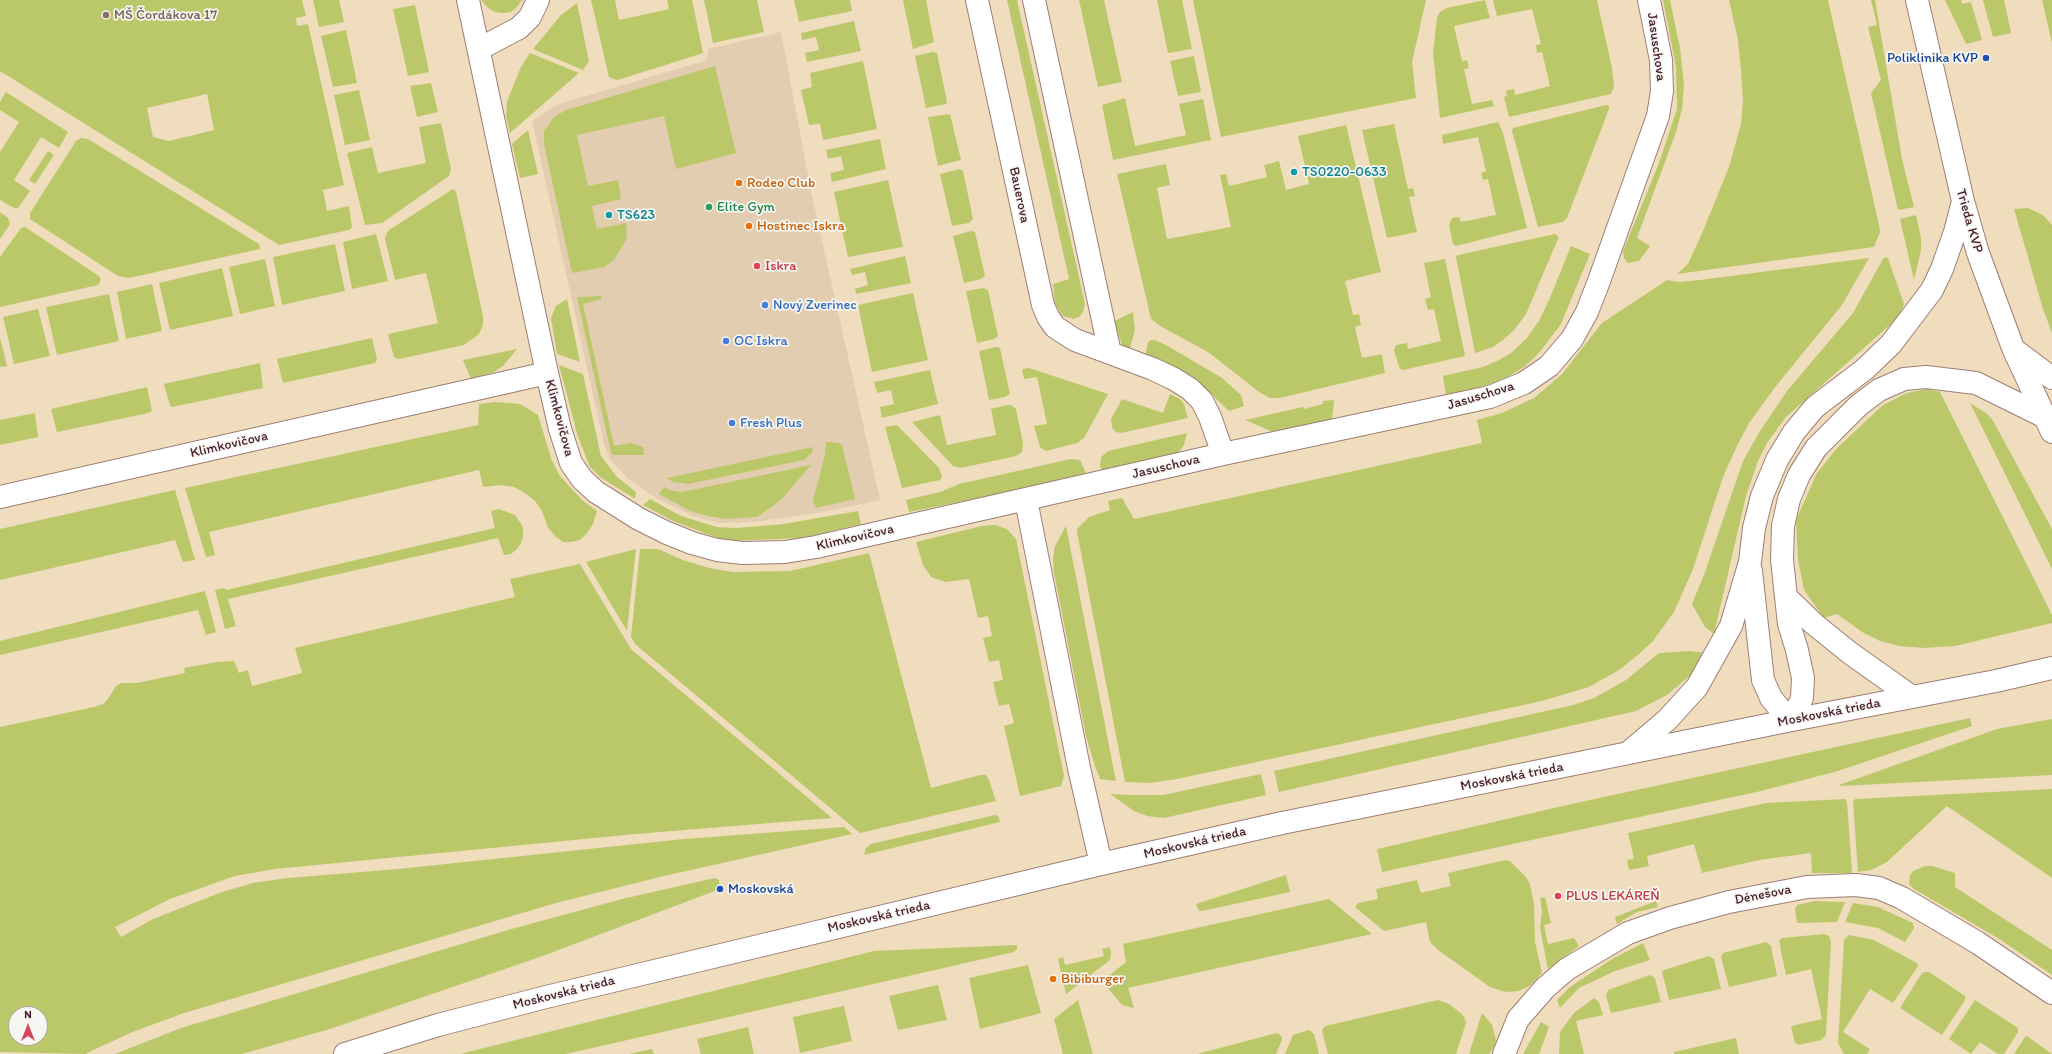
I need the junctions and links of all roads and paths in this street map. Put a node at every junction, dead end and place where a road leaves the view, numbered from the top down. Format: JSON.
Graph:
{"nodes":[{"id":1,"x":468,"y":0,"type":"edge"},
{"id":2,"x":538,"y":0,"type":"edge"},
{"id":3,"x":977,"y":0,"type":"edge"},
{"id":4,"x":1034,"y":0,"type":"edge"},
{"id":5,"x":1649,"y":0,"type":"edge"},
{"id":6,"x":1917,"y":0,"type":"edge"},
{"id":7,"x":479,"y":49,"type":"junction"},
{"id":8,"x":1963,"y":201,"type":"junction"},
{"id":9,"x":2013,"y":348,"type":"junction"},
{"id":10,"x":1110,"y":353,"type":"junction"},
{"id":11,"x":547,"y":373,"type":"junction"},
{"id":12,"x":2052,"y":378,"type":"edge"},
{"id":13,"x":2048,"y":424,"type":"edge"},
{"id":14,"x":1223,"y":454,"type":"junction"},
{"id":15,"x":0,"y":497,"type":"edge"},
{"id":16,"x":1026,"y":500,"type":"junction"},
{"id":17,"x":1750,"y":562,"type":"junction"},
{"id":18,"x":1786,"y":597,"type":"junction"},
{"id":19,"x":2052,"y":668,"type":"edge"},
{"id":20,"x":1912,"y":697,"type":"junction"},
{"id":21,"x":1792,"y":720,"type":"junction"},
{"id":22,"x":1626,"y":755,"type":"junction"},
{"id":23,"x":1101,"y":864,"type":"junction"},
{"id":24,"x":2052,"y":993,"type":"edge"},
{"id":25,"x":378,"y":1049,"type":"edge"},
{"id":26,"x":346,"y":1054,"type":"edge"},
{"id":27,"x":1504,"y":1054,"type":"edge"}],
"edges":[{"from":1,"to":7,"type":"street"},
{"from":2,"to":7,"type":"street"},
{"from":3,"to":10,"type":"street","name":"Bauerova"},
{"from":4,"to":10,"type":"street"},
{"from":5,"to":14,"type":"street","name":"Jasuschova"},
{"from":6,"to":8,"type":"street","name":"Trieda KVP"},
{"from":7,"to":11,"type":"street"},
{"from":8,"to":9,"type":"street","name":"Trieda KVP"},
{"from":8,"to":17,"type":"street"},
{"from":9,"to":12,"type":"street"},
{"from":9,"to":13,"type":"street","name":"Trieda KVP"},
{"from":10,"to":14,"type":"street","name":"Bauerova"},
{"from":11,"to":15,"type":"street","name":"Klimkovičova"},
{"from":11,"to":16,"type":"street","name":"Klimkovičova"},
{"from":13,"to":18,"type":"street"},
{"from":14,"to":16,"type":"street","name":"Jasuschova"},
{"from":16,"to":23,"type":"street"},
{"from":17,"to":21,"type":"street"},
{"from":17,"to":22,"type":"street"},
{"from":18,"to":20,"type":"street"},
{"from":18,"to":21,"type":"street"},
{"from":19,"to":20,"type":"street","name":"Moskovská trieda"},
{"from":20,"to":21,"type":"street","name":"Moskovská trieda"},
{"from":21,"to":22,"type":"street","name":"Moskovská trieda"},
{"from":22,"to":23,"type":"street","name":"Moskovská trieda"},
{"from":23,"to":25,"type":"street","name":"Moskovská trieda"},
{"from":24,"to":27,"type":"street","name":"Dénešova"},
{"from":25,"to":26,"type":"street","name":"Moskovská trieda"}]}
